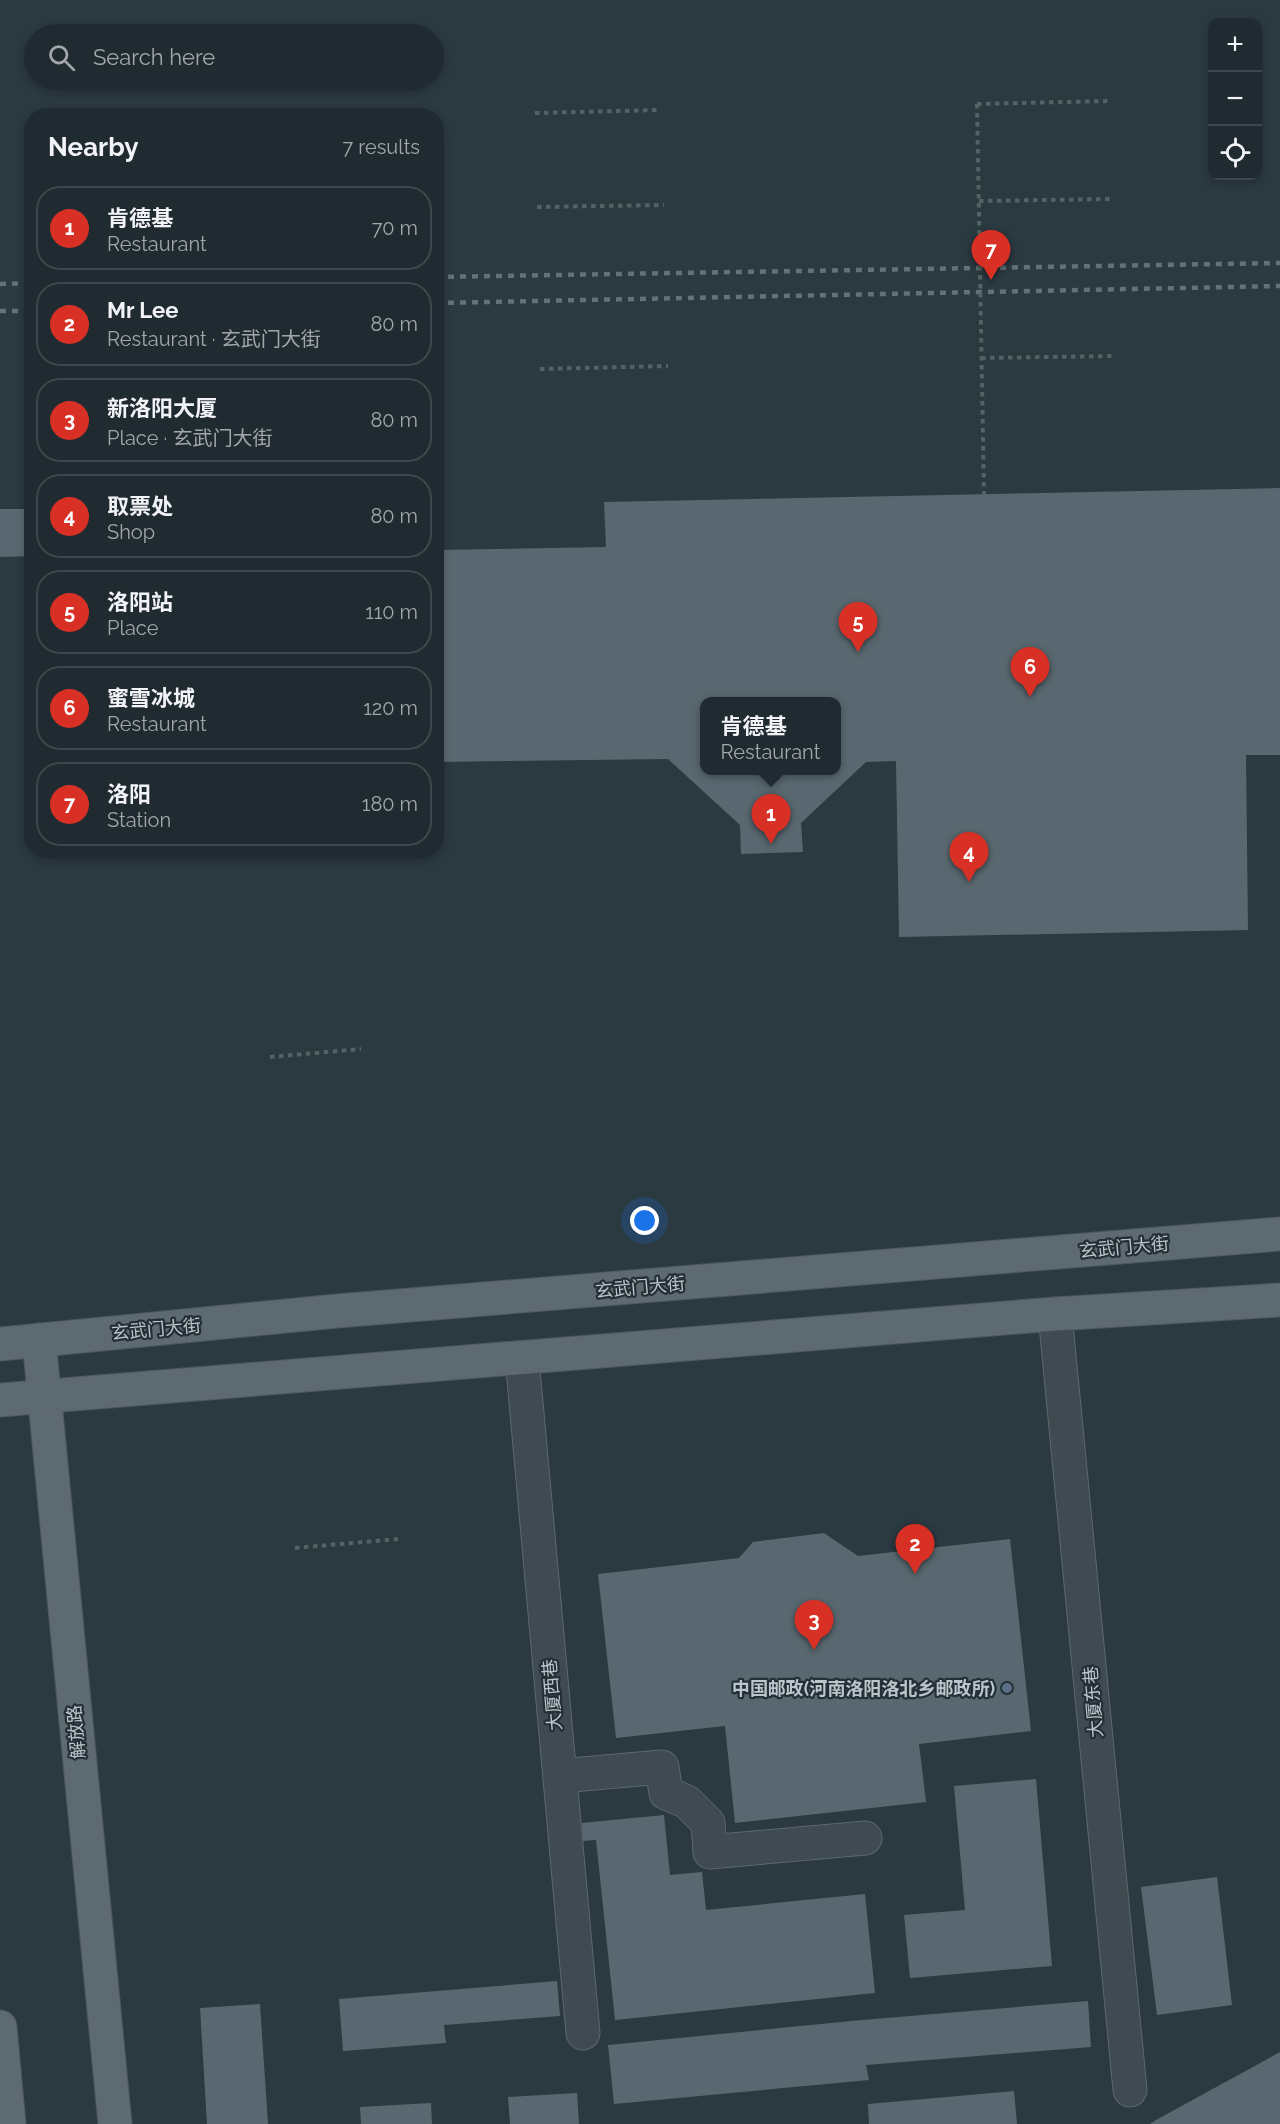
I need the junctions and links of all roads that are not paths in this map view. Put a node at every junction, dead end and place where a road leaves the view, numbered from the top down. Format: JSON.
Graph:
{"nodes":[{"id":1,"x":1280,"y":1234,"type":"edge"},
{"id":2,"x":1280,"y":1300,"type":"edge"},
{"id":3,"x":1055,"y":1314,"type":"junction"},
{"id":4,"x":39,"y":1340,"type":"junction"},
{"id":5,"x":0,"y":1344,"type":"edge"},
{"id":6,"x":522,"y":1358,"type":"junction"},
{"id":7,"x":45,"y":1397,"type":"junction"},
{"id":8,"x":0,"y":1400,"type":"edge"},
{"id":9,"x":560,"y":1776,"type":"junction"},
{"id":10,"x":865,"y":1838,"type":"dead end"},
{"id":11,"x":0,"y":2027,"type":"edge"},
{"id":12,"x":583,"y":2032,"type":"dead end"},
{"id":13,"x":1130,"y":2090,"type":"dead end"},
{"id":14,"x":9,"y":2124,"type":"edge"},
{"id":15,"x":115,"y":2124,"type":"edge"}],
"edges":[{"from":1,"to":4,"type":"main road","name":"玄武门大街"},
{"from":2,"to":3,"type":"main road"},
{"from":3,"to":6,"type":"main road"},
{"from":3,"to":13,"type":"lane","name":"大厦东巷"},
{"from":4,"to":5,"type":"main road","name":"玄武门大街"},
{"from":4,"to":7,"type":"main road","name":"解放路"},
{"from":6,"to":7,"type":"main road"},
{"from":6,"to":9,"type":"lane","name":"大厦西巷"},
{"from":7,"to":8,"type":"main road"},
{"from":7,"to":15,"type":"main road","name":"解放路"},
{"from":9,"to":10,"type":"lane"},
{"from":9,"to":12,"type":"lane","name":"大厦西巷"},
{"from":11,"to":14,"type":"main road"}]}
